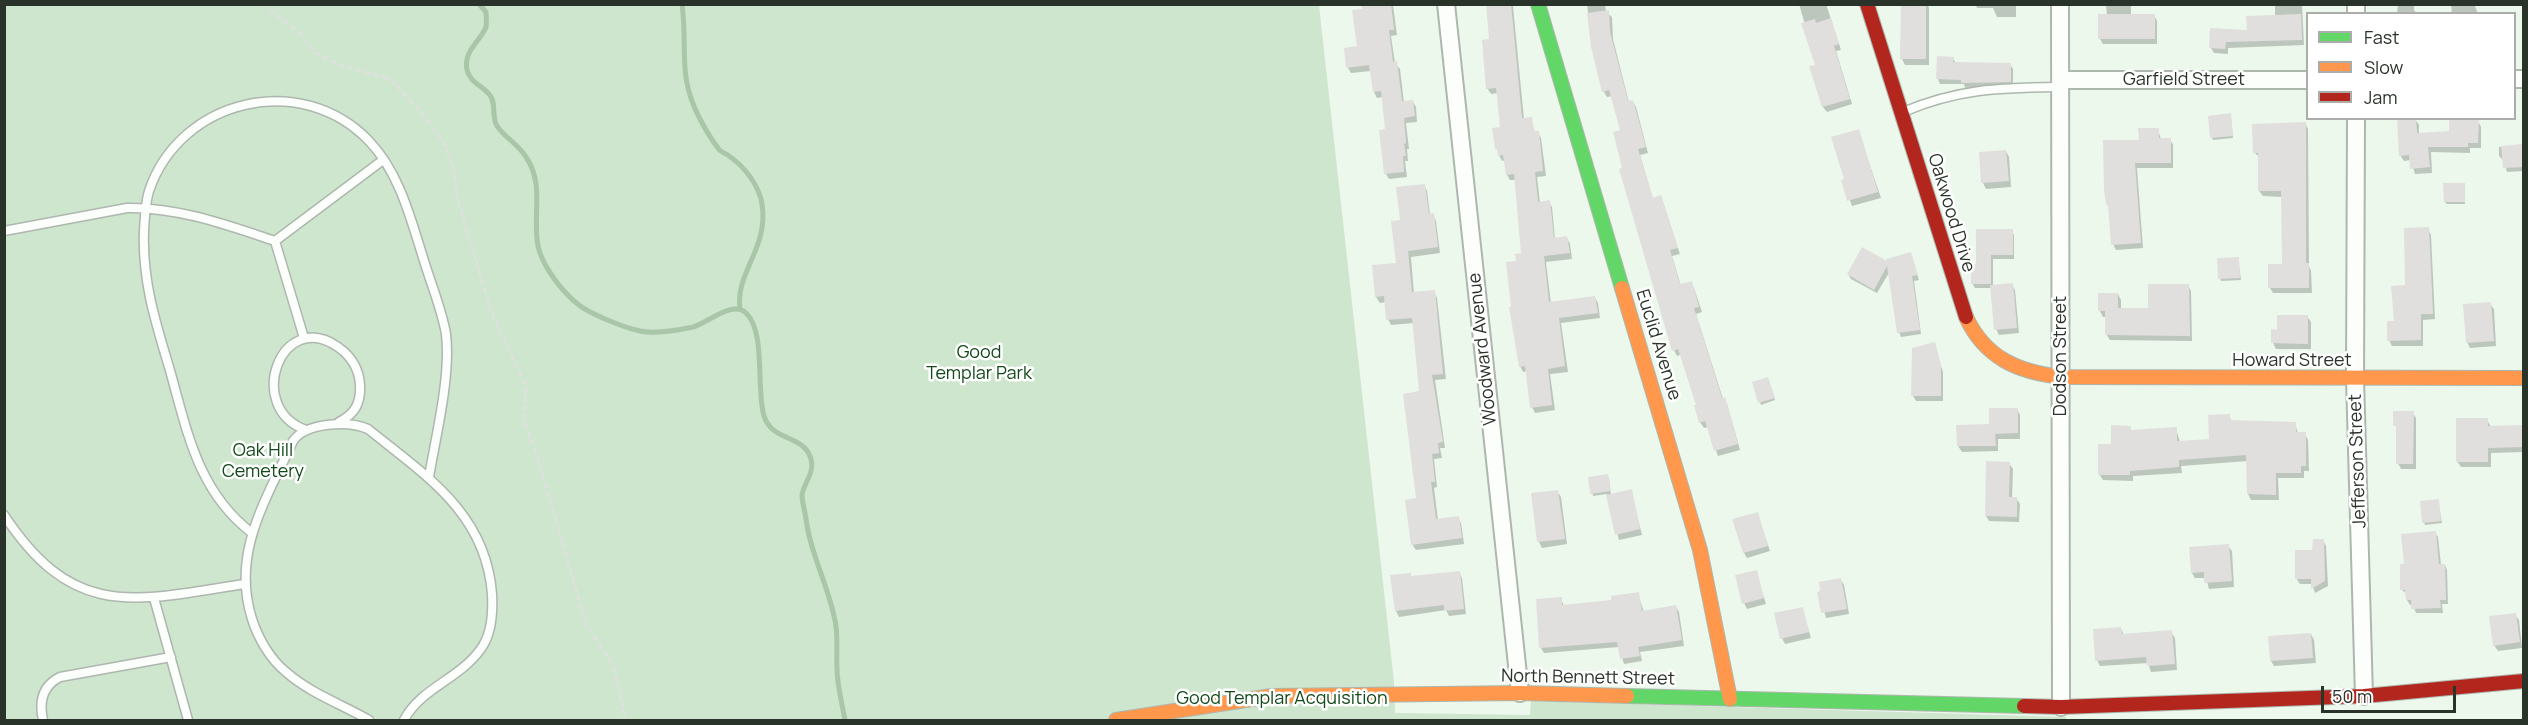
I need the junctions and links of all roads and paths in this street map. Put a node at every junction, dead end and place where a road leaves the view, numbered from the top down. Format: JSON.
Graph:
{"nodes":[{"id":1,"x":262,"y":4,"type":"edge"},
{"id":2,"x":1446,"y":4,"type":"edge"},
{"id":3,"x":1538,"y":4,"type":"edge"},
{"id":4,"x":1867,"y":4,"type":"edge"},
{"id":5,"x":2060,"y":4,"type":"edge"},
{"id":6,"x":2306,"y":80,"type":"edge"},
{"id":7,"x":2060,"y":83,"type":"junction"},
{"id":8,"x":1901,"y":113,"type":"junction"},
{"id":9,"x":2356,"y":120,"type":"edge"},
{"id":10,"x":383,"y":160,"type":"junction"},
{"id":11,"x":145,"y":208,"type":"junction"},
{"id":12,"x":4,"y":231,"type":"edge"},
{"id":13,"x":275,"y":241,"type":"junction"},
{"id":14,"x":304,"y":338,"type":"junction"},
{"id":15,"x":2061,"y":377,"type":"junction"},
{"id":16,"x":2523,"y":378,"type":"edge"},
{"id":17,"x":2355,"y":379,"type":"junction"},
{"id":18,"x":336,"y":423,"type":"junction"},
{"id":19,"x":306,"y":430,"type":"junction"},
{"id":20,"x":429,"y":477,"type":"junction"},
{"id":21,"x":4,"y":515,"type":"edge"},
{"id":22,"x":252,"y":533,"type":"junction"},
{"id":23,"x":244,"y":584,"type":"junction"},
{"id":24,"x":154,"y":598,"type":"junction"},
{"id":25,"x":171,"y":657,"type":"junction"},
{"id":26,"x":2523,"y":681,"type":"edge"},
{"id":27,"x":1520,"y":693,"type":"junction"},
{"id":28,"x":2364,"y":696,"type":"junction"},
{"id":29,"x":1730,"y":699,"type":"junction"},
{"id":30,"x":2061,"y":707,"type":"junction"},
{"id":31,"x":43,"y":720,"type":"edge"},
{"id":32,"x":188,"y":720,"type":"edge"},
{"id":33,"x":369,"y":720,"type":"edge"},
{"id":34,"x":404,"y":720,"type":"edge"},
{"id":35,"x":626,"y":720,"type":"edge"},
{"id":36,"x":1116,"y":720,"type":"edge"}],
"edges":[{"from":1,"to":35,"type":"path"},
{"from":2,"to":27,"type":"street","name":"Woodward Avenue"},
{"from":3,"to":29,"type":"street","name":"Euclid Avenue"},
{"from":4,"to":8,"type":"street","name":"Oakwood Drive"},
{"from":5,"to":7,"type":"street","name":"Dodson Street"},
{"from":6,"to":7,"type":"street","name":"Garfield Street"},
{"from":7,"to":8,"type":"lane"},
{"from":7,"to":15,"type":"street","name":"Dodson Street"},
{"from":8,"to":15,"type":"street","name":"Oakwood Drive"},
{"from":9,"to":17,"type":"street","name":"Jefferson Street"},
{"from":10,"to":11,"type":"lane"},
{"from":10,"to":13,"type":"lane"},
{"from":10,"to":20,"type":"lane"},
{"from":11,"to":12,"type":"lane"},
{"from":11,"to":13,"type":"lane"},
{"from":11,"to":22,"type":"lane"},
{"from":13,"to":14,"type":"lane"},
{"from":14,"to":18,"type":"lane"},
{"from":14,"to":19,"type":"lane"},
{"from":15,"to":17,"type":"street","name":"Howard Street"},
{"from":15,"to":30,"type":"street","name":"Dodson Street"},
{"from":16,"to":17,"type":"street","name":"Howard Street"},
{"from":17,"to":28,"type":"street","name":"Jefferson Street"},
{"from":18,"to":19,"type":"lane"},
{"from":18,"to":20,"type":"lane"},
{"from":19,"to":22,"type":"lane"},
{"from":20,"to":34,"type":"lane"},
{"from":21,"to":24,"type":"lane"},
{"from":22,"to":23,"type":"lane"},
{"from":23,"to":24,"type":"lane"},
{"from":23,"to":33,"type":"lane"},
{"from":24,"to":25,"type":"lane"},
{"from":25,"to":31,"type":"lane"},
{"from":25,"to":32,"type":"lane"},
{"from":26,"to":28,"type":"street","name":"North Bennett Street"},
{"from":27,"to":29,"type":"street","name":"North Bennett Street"},
{"from":27,"to":36,"type":"street","name":"North Bennett Street"},
{"from":28,"to":30,"type":"street","name":"North Bennett Street"},
{"from":29,"to":30,"type":"street","name":"North Bennett Street"}]}
